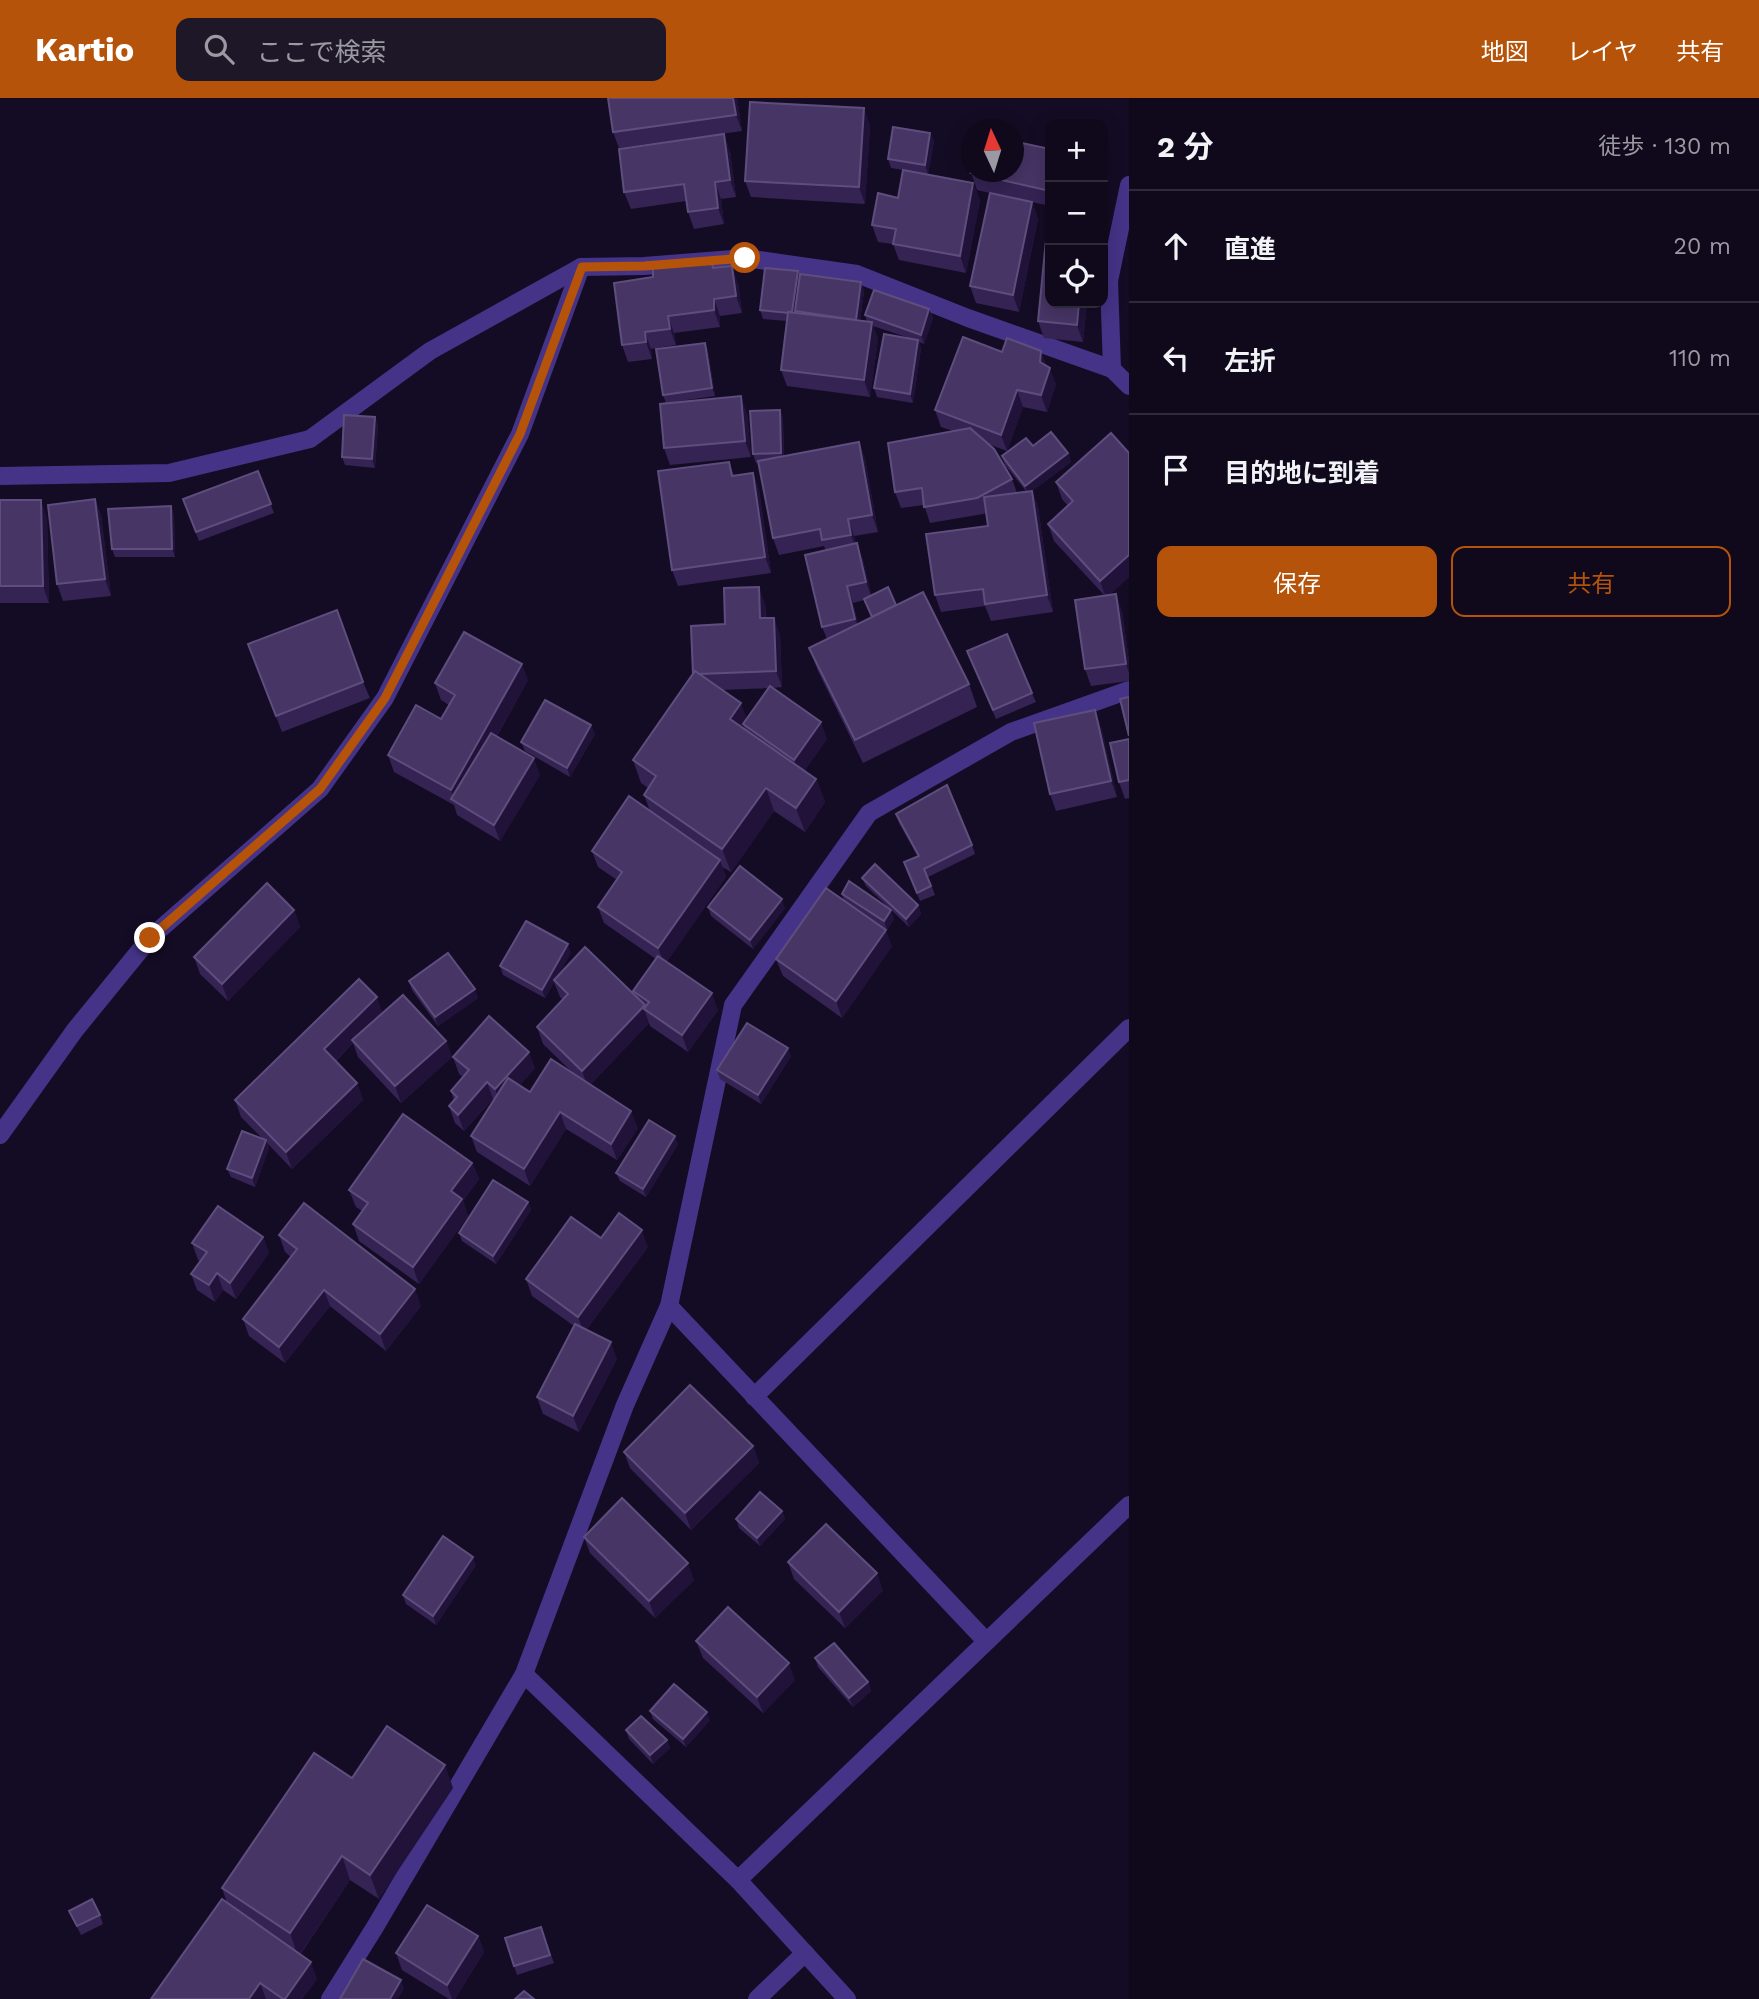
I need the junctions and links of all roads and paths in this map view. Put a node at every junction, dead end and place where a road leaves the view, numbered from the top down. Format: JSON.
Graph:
{"nodes":[{"id":1,"x":1129,"y":185,"type":"edge"},
{"id":2,"x":582,"y":267,"type":"junction"},
{"id":3,"x":1112,"y":369,"type":"junction"},
{"id":4,"x":1129,"y":386,"type":"edge"},
{"id":5,"x":0,"y":476,"type":"edge"},
{"id":6,"x":1129,"y":690,"type":"edge"},
{"id":7,"x":1129,"y":1028,"type":"edge"},
{"id":8,"x":0,"y":1135,"type":"edge"},
{"id":9,"x":669,"y":1306,"type":"junction"},
{"id":10,"x":754,"y":1396,"type":"junction"},
{"id":11,"x":1129,"y":1505,"type":"edge"},
{"id":12,"x":986,"y":1641,"type":"junction"},
{"id":13,"x":524,"y":1674,"type":"junction"},
{"id":14,"x":738,"y":1880,"type":"junction"},
{"id":15,"x":805,"y":1953,"type":"junction"},
{"id":16,"x":330,"y":1999,"type":"edge"},
{"id":17,"x":757,"y":1999,"type":"edge"},
{"id":18,"x":847,"y":1999,"type":"edge"}],
"edges":[{"from":1,"to":3,"type":"street"},
{"from":2,"to":3,"type":"street"},
{"from":2,"to":5,"type":"street"},
{"from":2,"to":8,"type":"street"},
{"from":3,"to":4,"type":"street"},
{"from":6,"to":9,"type":"street"},
{"from":7,"to":10,"type":"street"},
{"from":9,"to":10,"type":"street"},
{"from":9,"to":13,"type":"street"},
{"from":10,"to":12,"type":"street"},
{"from":11,"to":12,"type":"street"},
{"from":12,"to":14,"type":"street"},
{"from":13,"to":14,"type":"street"},
{"from":13,"to":16,"type":"street"},
{"from":14,"to":15,"type":"street"},
{"from":15,"to":17,"type":"street"},
{"from":15,"to":18,"type":"street"}]}
